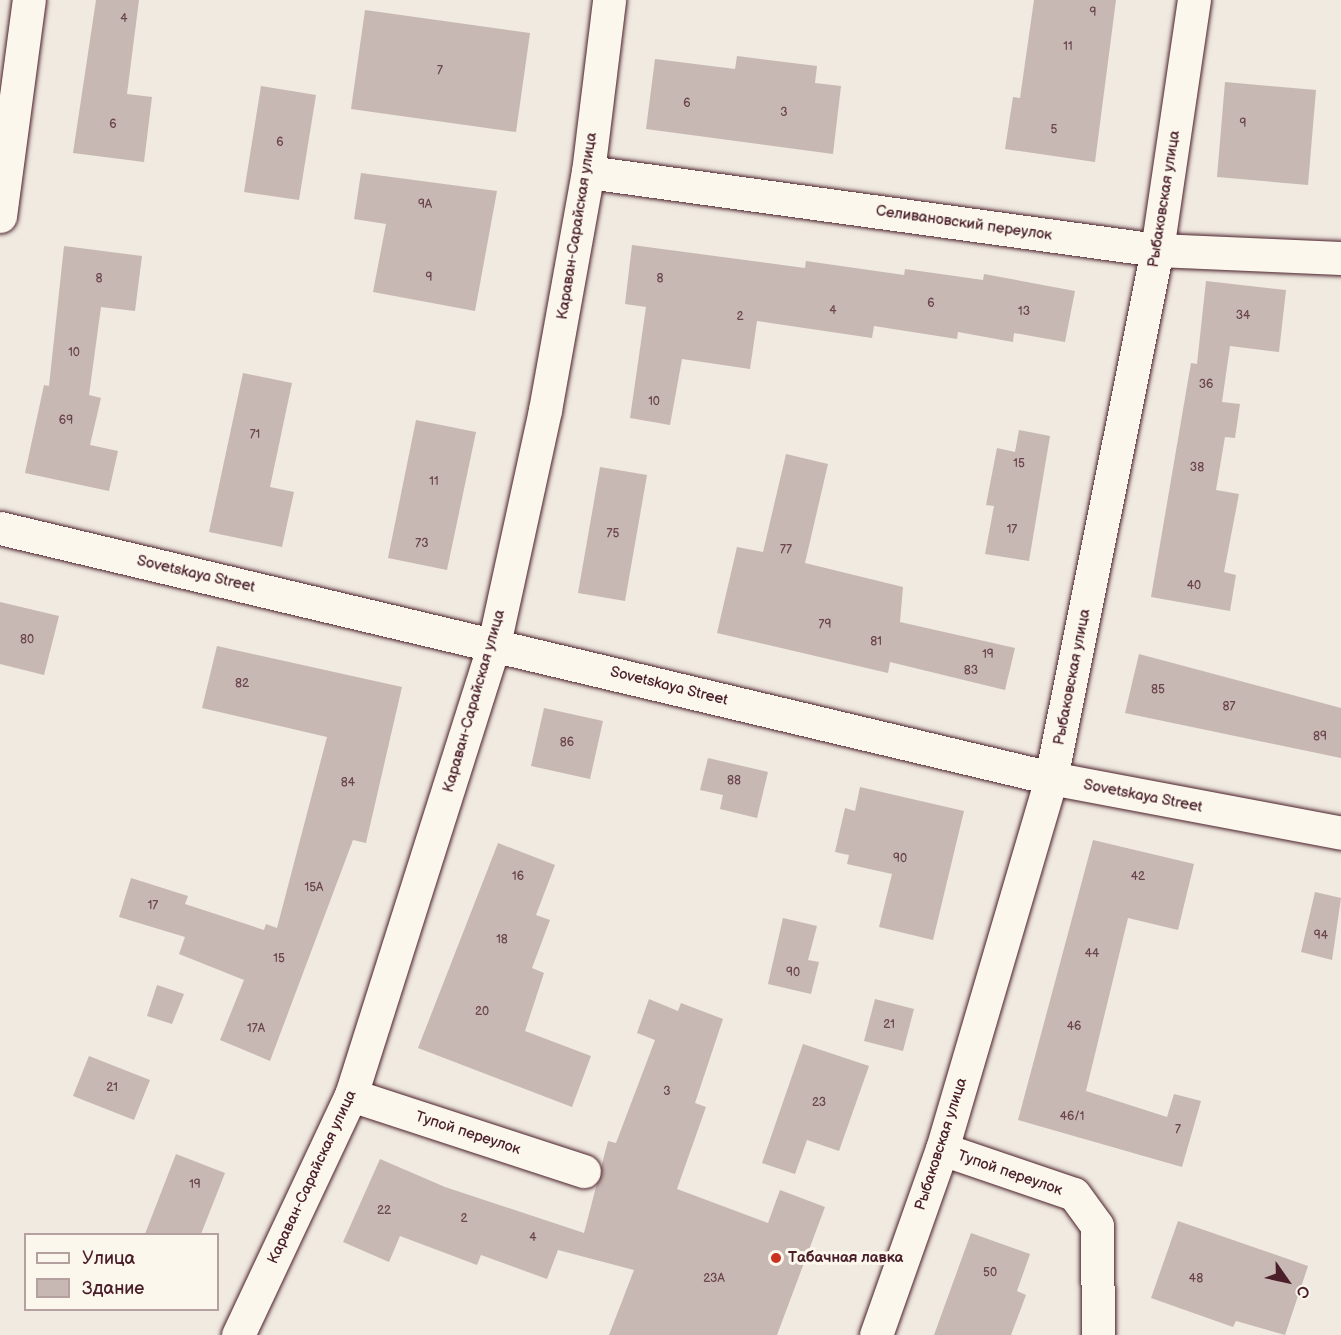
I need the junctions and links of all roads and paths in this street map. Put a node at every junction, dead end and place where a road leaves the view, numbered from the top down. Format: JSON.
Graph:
{"nodes":[{"id":1,"x":29,"y":0,"type":"edge"},
{"id":2,"x":609,"y":0,"type":"edge"},
{"id":3,"x":1194,"y":0,"type":"edge"},
{"id":4,"x":588,"y":172,"type":"junction"},
{"id":5,"x":0,"y":216,"type":"edge"},
{"id":6,"x":1157,"y":250,"type":"junction"},
{"id":7,"x":1341,"y":258,"type":"edge"},
{"id":8,"x":0,"y":528,"type":"edge"},
{"id":9,"x":494,"y":644,"type":"junction"},
{"id":10,"x":1051,"y":778,"type":"junction"},
{"id":11,"x":1341,"y":833,"type":"edge"},
{"id":12,"x":351,"y":1095,"type":"junction"},
{"id":13,"x":942,"y":1149,"type":"junction"},
{"id":14,"x":584,"y":1171,"type":"dead end"},
{"id":15,"x":238,"y":1335,"type":"edge"},
{"id":16,"x":876,"y":1335,"type":"edge"},
{"id":17,"x":1098,"y":1335,"type":"edge"}],
"edges":[{"from":1,"to":5,"type":"street"},
{"from":2,"to":4,"type":"street","name":"Караван-Сарайская улица"},
{"from":3,"to":6,"type":"street","name":"Рыбаковская улица"},
{"from":4,"to":6,"type":"street","name":"Селивановский переулок"},
{"from":4,"to":9,"type":"street","name":"Караван-Сарайская улица"},
{"from":6,"to":7,"type":"street","name":"Селивановский переулок"},
{"from":6,"to":10,"type":"street","name":"Рыбаковская улица"},
{"from":8,"to":9,"type":"street","name":"Sovetskaya Street"},
{"from":9,"to":10,"type":"street","name":"Sovetskaya Street"},
{"from":9,"to":12,"type":"street","name":"Караван-Сарайская улица"},
{"from":10,"to":11,"type":"street","name":"Sovetskaya Street"},
{"from":10,"to":13,"type":"street","name":"Рыбаковская улица"},
{"from":12,"to":14,"type":"street","name":"Тупой переулок"},
{"from":12,"to":15,"type":"street","name":"Караван-Сарайская улица"},
{"from":13,"to":16,"type":"street","name":"Рыбаковская улица"},
{"from":13,"to":17,"type":"street","name":"Тупой переулок"}]}
